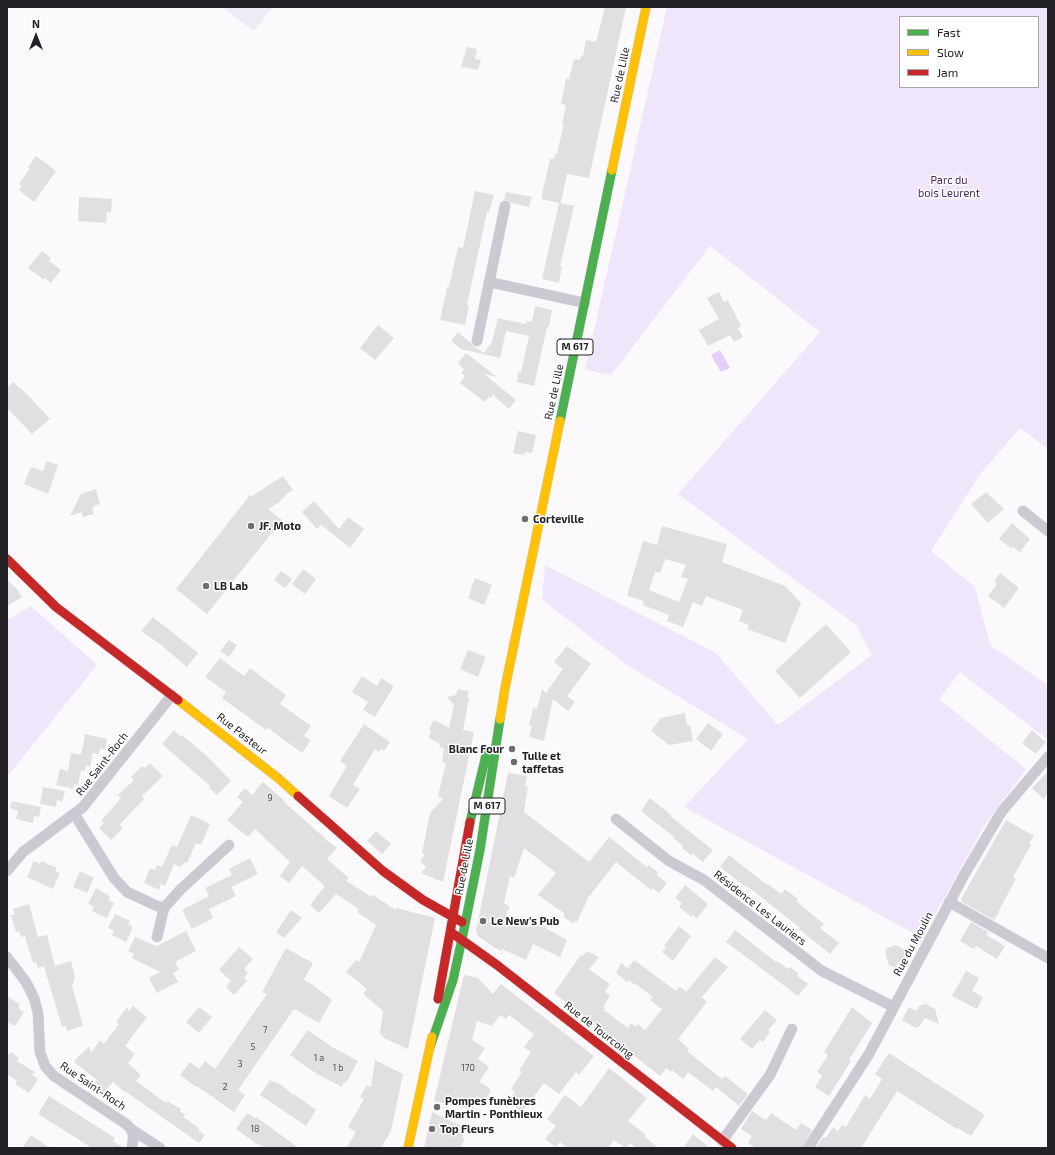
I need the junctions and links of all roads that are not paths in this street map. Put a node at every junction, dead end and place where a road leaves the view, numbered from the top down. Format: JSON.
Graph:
{"nodes":[{"id":1,"x":646,"y":7,"type":"edge"},
{"id":2,"x":505,"y":206,"type":"dead end"},
{"id":3,"x":489,"y":282,"type":"junction"},
{"id":4,"x":585,"y":303,"type":"junction"},
{"id":5,"x":477,"y":341,"type":"dead end"},
{"id":6,"x":1023,"y":511,"type":"dead end"},
{"id":7,"x":1048,"y":531,"type":"edge"},
{"id":8,"x":7,"y":559,"type":"edge"},
{"id":9,"x":505,"y":688,"type":"junction"},
{"id":10,"x":172,"y":695,"type":"junction"},
{"id":11,"x":1048,"y":757,"type":"edge"},
{"id":12,"x":74,"y":814,"type":"junction"},
{"id":13,"x":616,"y":818,"type":"dead end"},
{"id":14,"x":229,"y":845,"type":"dead end"},
{"id":15,"x":7,"y":872,"type":"edge"},
{"id":16,"x":949,"y":902,"type":"junction"},
{"id":17,"x":164,"y":908,"type":"junction"},
{"id":18,"x":452,"y":916,"type":"junction"},
{"id":19,"x":466,"y":924,"type":"junction"},
{"id":20,"x":450,"y":931,"type":"junction"},
{"id":21,"x":157,"y":937,"type":"dead end"},
{"id":22,"x":462,"y":939,"type":"junction"},
{"id":23,"x":1048,"y":958,"type":"edge"},
{"id":24,"x":8,"y":961,"type":"edge"},
{"id":25,"x":894,"y":1007,"type":"junction"},
{"id":26,"x":792,"y":1028,"type":"dead end"},
{"id":27,"x":430,"y":1047,"type":"junction"},
{"id":28,"x":130,"y":1129,"type":"junction"},
{"id":29,"x":727,"y":1146,"type":"edge"},
{"id":30,"x":132,"y":1148,"type":"edge"},
{"id":31,"x":160,"y":1148,"type":"edge"},
{"id":32,"x":408,"y":1148,"type":"edge"},
{"id":33,"x":808,"y":1148,"type":"edge"}],
"edges":[{"from":1,"to":4,"type":"main road","name":"Rue de Lille","number":"M 617"},
{"from":2,"to":3,"type":"street"},
{"from":3,"to":4,"type":"street"},
{"from":3,"to":5,"type":"street"},
{"from":4,"to":9,"type":"main road","name":"Rue de Lille","number":"M 617"},
{"from":6,"to":7,"type":"street"},
{"from":8,"to":10,"type":"main road","name":"Rue Pasteur"},
{"from":9,"to":18,"type":"main road","name":"Rue de Lille","number":"M 617"},
{"from":9,"to":19,"type":"main road","name":"Rue de Lille","number":"M 617"},
{"from":10,"to":12,"type":"street","name":"Rue Saint-Roch"},
{"from":10,"to":18,"type":"main road","name":"Rue Pasteur"},
{"from":11,"to":16,"type":"street","name":"Rue du Moulin"},
{"from":12,"to":15,"type":"street","name":"Rue Saint-Roch"},
{"from":12,"to":17,"type":"street"},
{"from":13,"to":25,"type":"street","name":"Résidence Les Lauriers"},
{"from":14,"to":17,"type":"street"},
{"from":16,"to":23,"type":"street"},
{"from":16,"to":25,"type":"street","name":"Rue du Moulin"},
{"from":17,"to":21,"type":"street"},
{"from":18,"to":19,"type":"main road","name":"Rue Pasteur"},
{"from":18,"to":20,"type":"main road","name":"Rue de Lille","number":"M 617"},
{"from":19,"to":22,"type":"main road","name":"Rue de Lille","number":"M 617"},
{"from":20,"to":22,"type":"main road","name":"Rue de Tourcoing"},
{"from":20,"to":27,"type":"main road","name":"Rue de Lille","number":"M 617"},
{"from":22,"to":27,"type":"main road","name":"Rue de Lille","number":"M 617"},
{"from":22,"to":29,"type":"main road","name":"Rue de Tourcoing"},
{"from":24,"to":28,"type":"street","name":"Rue Saint-Roch"},
{"from":25,"to":33,"type":"street","name":"Rue du Moulin"},
{"from":26,"to":29,"type":"street"},
{"from":27,"to":32,"type":"main road","name":"Rue de Lille","number":"M 617"},
{"from":28,"to":30,"type":"street"},
{"from":28,"to":31,"type":"street","name":"Rue Saint-Roch"}]}
